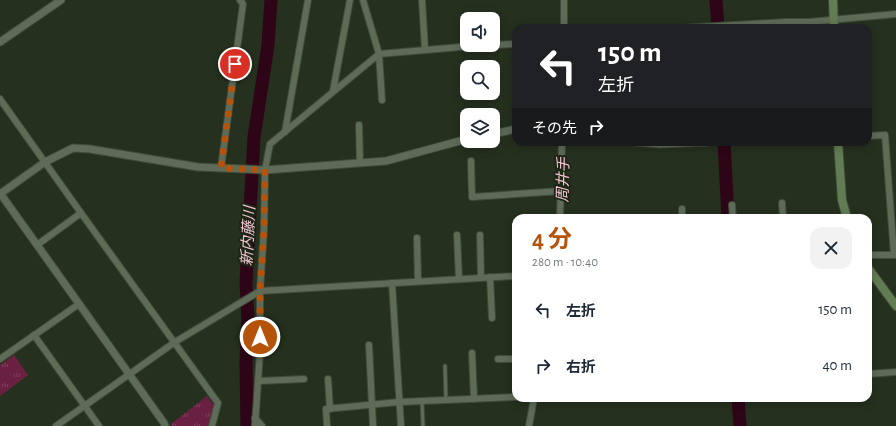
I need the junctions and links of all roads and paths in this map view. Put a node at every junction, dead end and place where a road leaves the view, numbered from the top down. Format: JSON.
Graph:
{"nodes":[{"id":1,"x":61,"y":0,"type":"edge"},
{"id":2,"x":240,"y":0,"type":"edge"},
{"id":3,"x":308,"y":0,"type":"edge"},
{"id":4,"x":350,"y":0,"type":"edge"},
{"id":5,"x":362,"y":0,"type":"edge"},
{"id":6,"x":422,"y":0,"type":"edge"},
{"id":7,"x":564,"y":0,"type":"edge"},
{"id":8,"x":833,"y":0,"type":"edge"},
{"id":9,"x":896,"y":14,"type":"edge"},
{"id":10,"x":564,"y":24,"type":"edge"},
{"id":11,"x":752,"y":24,"type":"edge"},
{"id":12,"x":834,"y":24,"type":"edge"},
{"id":13,"x":0,"y":42,"type":"edge"},
{"id":14,"x":512,"y":44,"type":"edge"},
{"id":15,"x":425,"y":50,"type":"junction"},
{"id":16,"x":379,"y":54,"type":"junction"},
{"id":17,"x":334,"y":91,"type":"junction"},
{"id":18,"x":0,"y":99,"type":"edge"},
{"id":19,"x":382,"y":100,"type":"dead end"},
{"id":20,"x":359,"y":126,"type":"dead end"},
{"id":21,"x":512,"y":130,"type":"edge"},
{"id":22,"x":285,"y":132,"type":"junction"},
{"id":23,"x":500,"y":132,"type":"edge"},
{"id":24,"x":872,"y":136,"type":"edge"},
{"id":25,"x":460,"y":141,"type":"edge"},
{"id":26,"x":562,"y":146,"type":"edge"},
{"id":27,"x":838,"y":146,"type":"edge"},
{"id":28,"x":471,"y":161,"type":"dead end"},
{"id":29,"x":45,"y":162,"type":"junction"},
{"id":30,"x":360,"y":163,"type":"junction"},
{"id":31,"x":221,"y":168,"type":"junction"},
{"id":32,"x":265,"y":170,"type":"junction"},
{"id":33,"x":561,"y":191,"type":"junction"},
{"id":34,"x":0,"y":194,"type":"edge"},
{"id":35,"x":782,"y":203,"type":"dead end"},
{"id":36,"x":732,"y":205,"type":"dead end"},
{"id":37,"x":682,"y":209,"type":"dead end"},
{"id":38,"x":81,"y":213,"type":"junction"},
{"id":39,"x":560,"y":214,"type":"edge"},
{"id":40,"x":682,"y":214,"type":"edge"},
{"id":41,"x":732,"y":214,"type":"edge"},
{"id":42,"x":782,"y":214,"type":"edge"},
{"id":43,"x":846,"y":214,"type":"edge"},
{"id":44,"x":457,"y":235,"type":"dead end"},
{"id":45,"x":480,"y":235,"type":"dead end"},
{"id":46,"x":417,"y":238,"type":"dead end"},
{"id":47,"x":37,"y":245,"type":"junction"},
{"id":48,"x":872,"y":255,"type":"edge"},
{"id":49,"x":895,"y":255,"type":"edge"},
{"id":50,"x":872,"y":273,"type":"edge"},
{"id":51,"x":512,"y":276,"type":"edge"},
{"id":52,"x":490,"y":277,"type":"junction"},
{"id":53,"x":481,"y":278,"type":"junction"},
{"id":54,"x":459,"y":279,"type":"junction"},
{"id":55,"x":418,"y":281,"type":"junction"},
{"id":56,"x":392,"y":283,"type":"junction"},
{"id":57,"x":260,"y":291,"type":"junction"},
{"id":58,"x":79,"y":304,"type":"junction"},
{"id":59,"x":896,"y":306,"type":"edge"},
{"id":60,"x":492,"y":318,"type":"dead end"},
{"id":61,"x":34,"y":335,"type":"junction"},
{"id":62,"x":175,"y":342,"type":"junction"},
{"id":63,"x":369,"y":345,"type":"dead end"},
{"id":64,"x":472,"y":353,"type":"dead end"},
{"id":65,"x":0,"y":359,"type":"edge"},
{"id":66,"x":498,"y":359,"type":"dead end"},
{"id":67,"x":512,"y":359,"type":"edge"},
{"id":68,"x":444,"y":366,"type":"dead end"},
{"id":69,"x":896,"y":372,"type":"edge"},
{"id":70,"x":872,"y":374,"type":"edge"},
{"id":71,"x":130,"y":375,"type":"junction"},
{"id":72,"x":304,"y":379,"type":"dead end"},
{"id":73,"x":328,"y":379,"type":"dead end"},
{"id":74,"x":258,"y":381,"type":"junction"},
{"id":75,"x":512,"y":397,"type":"edge"},
{"id":76,"x":474,"y":399,"type":"junction"},
{"id":77,"x":446,"y":400,"type":"junction"},
{"id":78,"x":422,"y":401,"type":"junction"},
{"id":79,"x":399,"y":402,"type":"junction"},
{"id":80,"x":533,"y":402,"type":"edge"},
{"id":81,"x":372,"y":405,"type":"junction"},
{"id":82,"x":85,"y":406,"type":"junction"},
{"id":83,"x":330,"y":409,"type":"junction"},
{"id":84,"x":255,"y":418,"type":"junction"},
{"id":85,"x":56,"y":426,"type":"edge"},
{"id":86,"x":99,"y":426,"type":"edge"},
{"id":87,"x":165,"y":426,"type":"edge"},
{"id":88,"x":212,"y":426,"type":"edge"},
{"id":89,"x":255,"y":426,"type":"edge"},
{"id":90,"x":262,"y":426,"type":"edge"},
{"id":91,"x":327,"y":426,"type":"edge"},
{"id":92,"x":374,"y":426,"type":"edge"},
{"id":93,"x":401,"y":426,"type":"edge"},
{"id":94,"x":423,"y":426,"type":"edge"},
{"id":95,"x":529,"y":426,"type":"edge"}],
"edges":[{"from":1,"to":13,"type":"street"},
{"from":2,"to":31,"type":"street"},
{"from":3,"to":22,"type":"street"},
{"from":4,"to":17,"type":"street"},
{"from":5,"to":16,"type":"street"},
{"from":6,"to":15,"type":"street"},
{"from":7,"to":10,"type":"street"},
{"from":8,"to":12,"type":"main road"},
{"from":9,"to":12,"type":"street"},
{"from":11,"to":12,"type":"street"},
{"from":14,"to":15,"type":"street"},
{"from":15,"to":16,"type":"street"},
{"from":16,"to":17,"type":"street"},
{"from":16,"to":19,"type":"street"},
{"from":17,"to":22,"type":"street"},
{"from":18,"to":29,"type":"street"},
{"from":20,"to":30,"type":"street"},
{"from":21,"to":23,"type":"street"},
{"from":22,"to":32,"type":"street"},
{"from":24,"to":49,"type":"street"},
{"from":25,"to":30,"type":"street"},
{"from":26,"to":33,"type":"street"},
{"from":27,"to":43,"type":"main road"},
{"from":28,"to":33,"type":"street"},
{"from":29,"to":31,"type":"street"},
{"from":29,"to":34,"type":"street"},
{"from":29,"to":38,"type":"street"},
{"from":30,"to":32,"type":"street"},
{"from":31,"to":32,"type":"street"},
{"from":32,"to":57,"type":"street"},
{"from":33,"to":39,"type":"street"},
{"from":34,"to":47,"type":"street"},
{"from":35,"to":42,"type":"street"},
{"from":36,"to":41,"type":"street"},
{"from":37,"to":40,"type":"street"},
{"from":38,"to":47,"type":"street"},
{"from":38,"to":62,"type":"street"},
{"from":44,"to":54,"type":"street"},
{"from":45,"to":53,"type":"street"},
{"from":46,"to":55,"type":"street"},
{"from":47,"to":58,"type":"street"},
{"from":48,"to":49,"type":"street"},
{"from":50,"to":59,"type":"main road"},
{"from":51,"to":52,"type":"street"},
{"from":52,"to":53,"type":"street"},
{"from":52,"to":60,"type":"street"},
{"from":53,"to":54,"type":"street"},
{"from":54,"to":55,"type":"street"},
{"from":55,"to":56,"type":"street"},
{"from":56,"to":57,"type":"street"},
{"from":56,"to":79,"type":"street"},
{"from":57,"to":62,"type":"street"},
{"from":57,"to":74,"type":"street"},
{"from":58,"to":61,"type":"street"},
{"from":58,"to":71,"type":"street"},
{"from":61,"to":65,"type":"street"},
{"from":61,"to":82,"type":"street"},
{"from":62,"to":71,"type":"street"},
{"from":62,"to":88,"type":"street"},
{"from":63,"to":81,"type":"street"},
{"from":64,"to":76,"type":"street"},
{"from":66,"to":67,"type":"street"},
{"from":68,"to":77,"type":"lane"},
{"from":69,"to":70,"type":"street"},
{"from":71,"to":82,"type":"street"},
{"from":71,"to":87,"type":"street"},
{"from":72,"to":74,"type":"street"},
{"from":73,"to":83,"type":"street"},
{"from":74,"to":84,"type":"street"},
{"from":75,"to":76,"type":"street"},
{"from":76,"to":77,"type":"street"},
{"from":77,"to":78,"type":"street"},
{"from":78,"to":79,"type":"street"},
{"from":78,"to":94,"type":"lane"},
{"from":79,"to":81,"type":"street"},
{"from":79,"to":93,"type":"street"},
{"from":80,"to":95,"type":"street"},
{"from":81,"to":83,"type":"street"},
{"from":81,"to":92,"type":"street"},
{"from":82,"to":85,"type":"street"},
{"from":82,"to":86,"type":"street"},
{"from":83,"to":91,"type":"street"},
{"from":84,"to":89,"type":"street"},
{"from":84,"to":90,"type":"street"}]}
